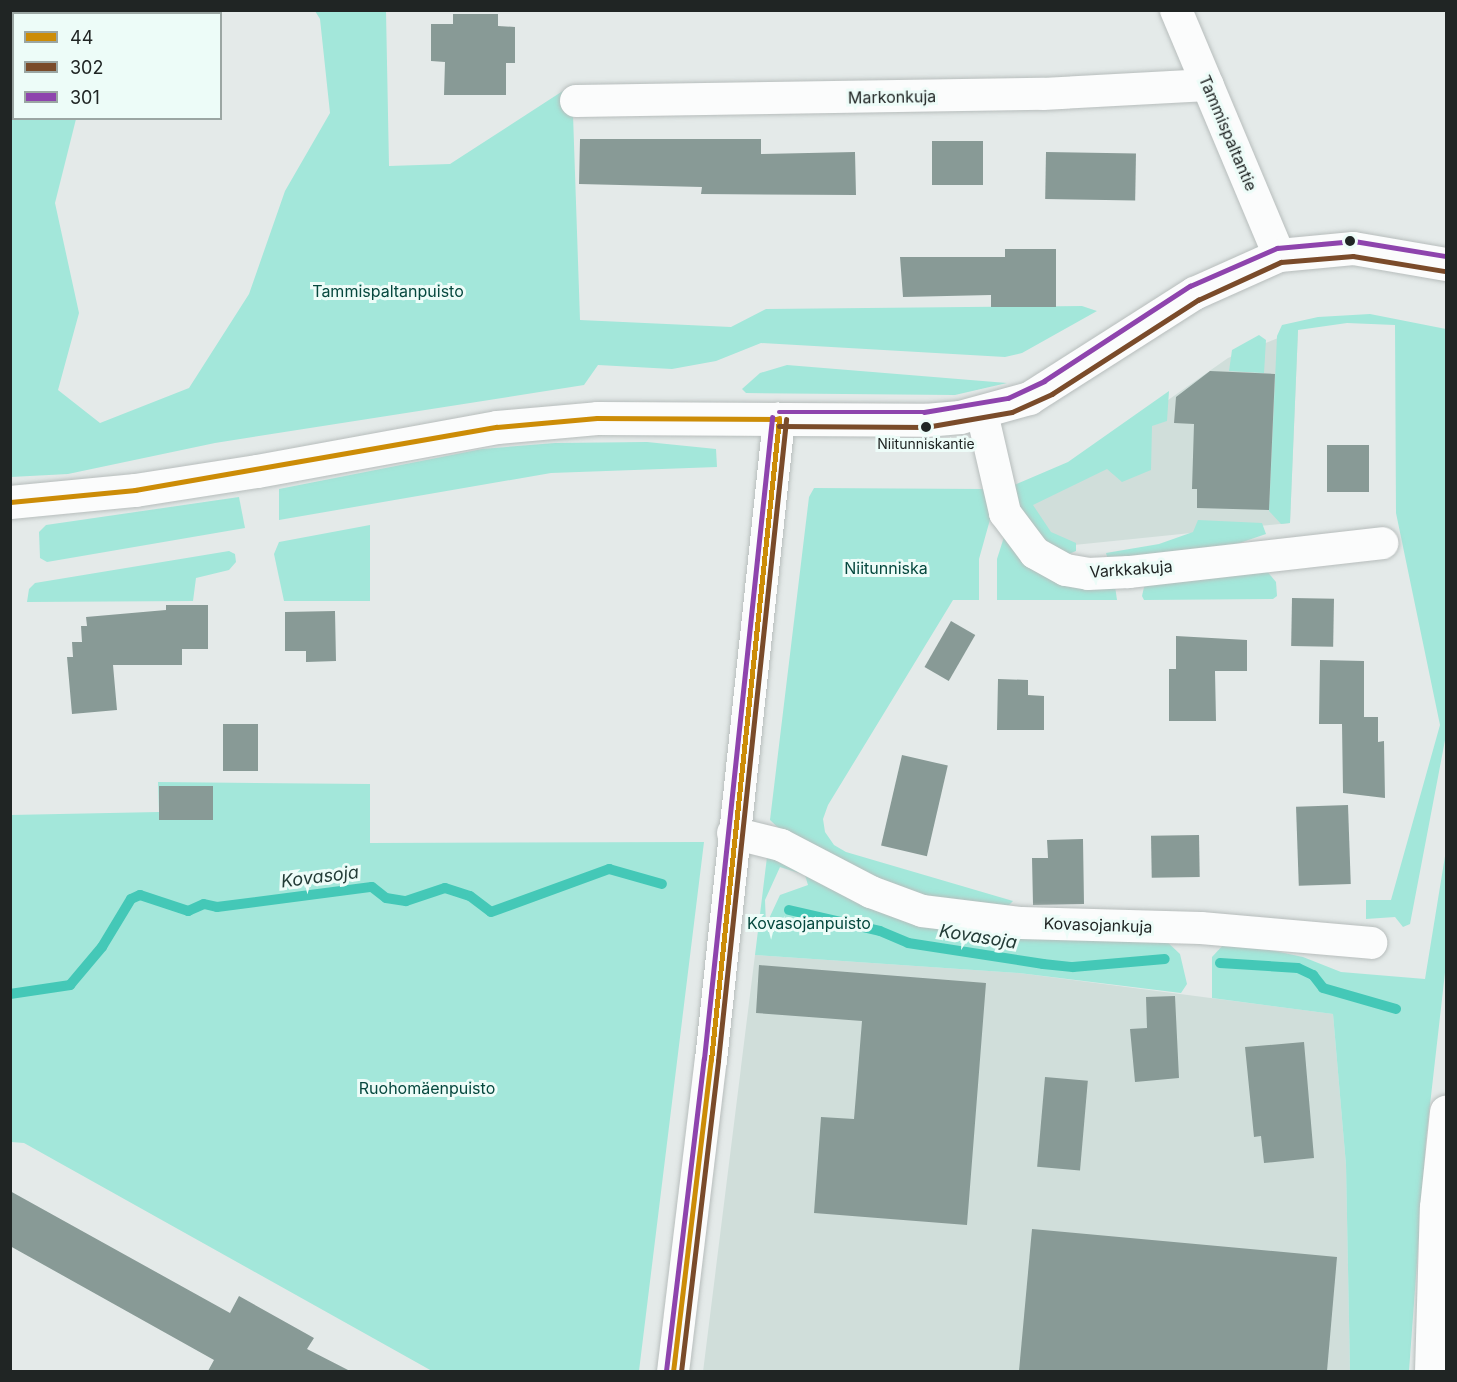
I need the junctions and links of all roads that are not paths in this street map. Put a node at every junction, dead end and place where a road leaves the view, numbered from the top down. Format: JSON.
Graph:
{"nodes":[{"id":1,"x":1176,"y":10,"type":"edge"},
{"id":2,"x":1208,"y":85,"type":"junction"},
{"id":3,"x":576,"y":100,"type":"dead end"},
{"id":4,"x":1280,"y":255,"type":"junction"},
{"id":5,"x":1446,"y":264,"type":"edge"},
{"id":6,"x":982,"y":412,"type":"junction"},
{"id":7,"x":779,"y":419,"type":"junction"},
{"id":8,"x":10,"y":502,"type":"edge"},
{"id":9,"x":1382,"y":543,"type":"dead end"},
{"id":10,"x":733,"y":833,"type":"junction"},
{"id":11,"x":1371,"y":943,"type":"dead end"},
{"id":12,"x":1446,"y":1112,"type":"edge"},
{"id":13,"x":673,"y":1371,"type":"edge"},
{"id":14,"x":1431,"y":1371,"type":"edge"}],
"edges":[{"from":1,"to":2,"type":"street","name":"Tammispaltantie"},
{"from":2,"to":3,"type":"street","name":"Markonkuja"},
{"from":2,"to":4,"type":"street","name":"Tammispaltantie"},
{"from":4,"to":5,"type":"street"},
{"from":4,"to":6,"type":"street"},
{"from":6,"to":7,"type":"street"},
{"from":6,"to":9,"type":"street","name":"Varkkakuja"},
{"from":7,"to":8,"type":"street"},
{"from":7,"to":10,"type":"street"},
{"from":10,"to":11,"type":"street","name":"Kovasojankuja"},
{"from":10,"to":13,"type":"street"},
{"from":12,"to":14,"type":"street"}]}
